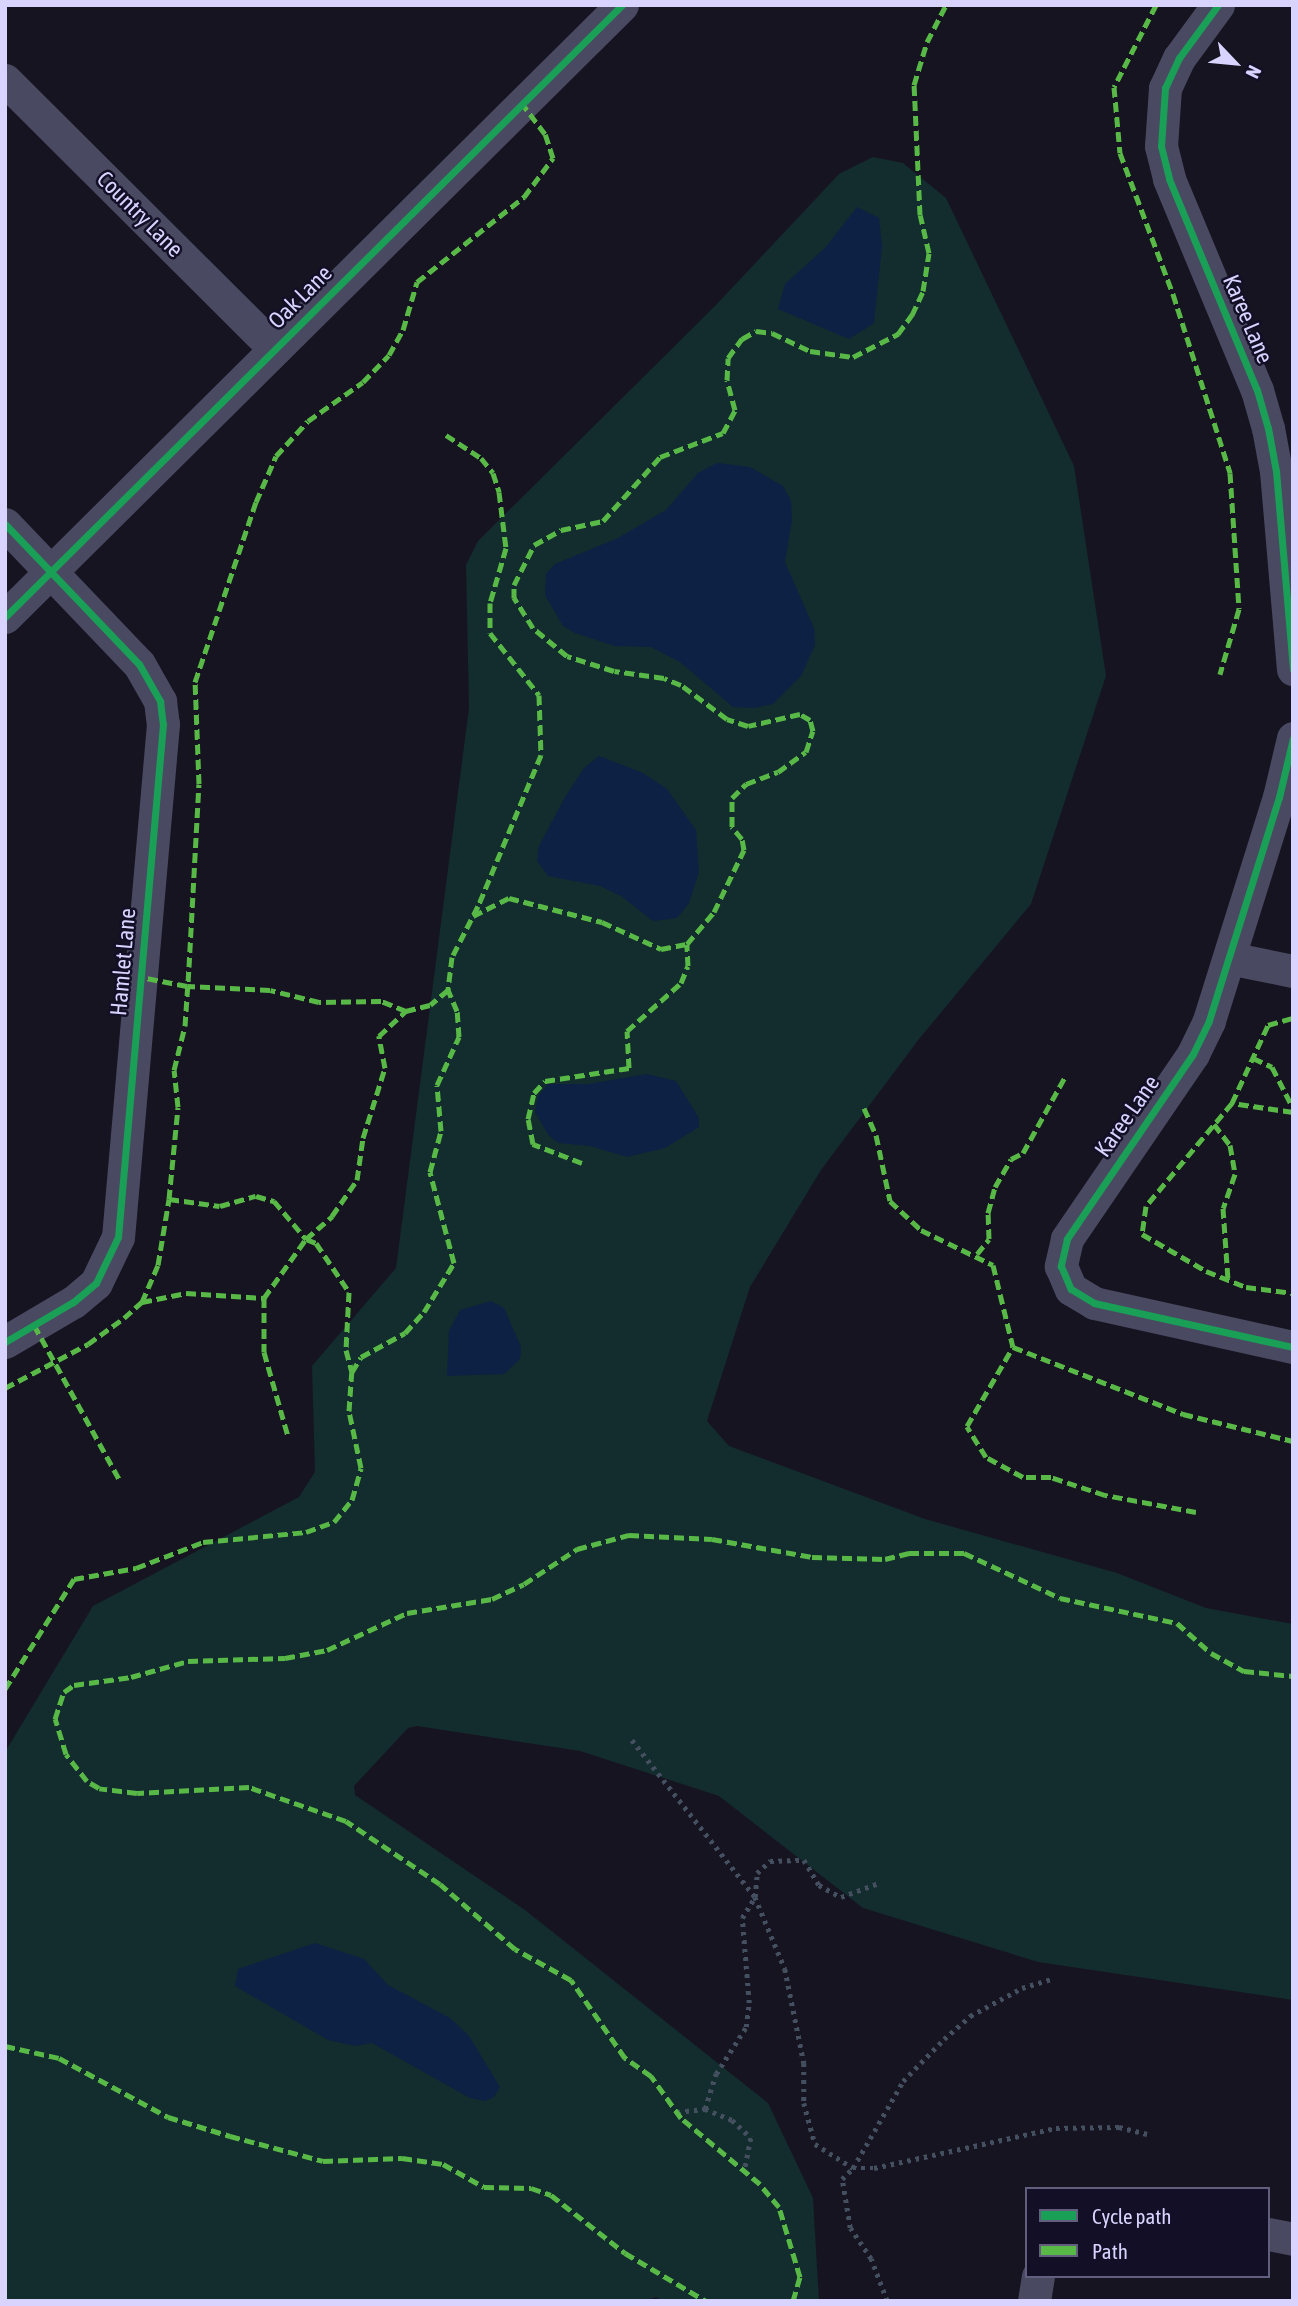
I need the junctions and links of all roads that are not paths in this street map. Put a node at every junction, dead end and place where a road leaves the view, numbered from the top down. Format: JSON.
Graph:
{"nodes":[{"id":1,"x":622,"y":5,"type":"edge"},
{"id":2,"x":1218,"y":5,"type":"edge"},
{"id":3,"x":5,"y":80,"type":"edge"},
{"id":4,"x":275,"y":349,"type":"junction"},
{"id":5,"x":5,"y":524,"type":"edge"},
{"id":6,"x":52,"y":570,"type":"junction"},
{"id":7,"x":5,"y":617,"type":"edge"},
{"id":8,"x":1292,"y":633,"type":"edge"},
{"id":9,"x":1293,"y":668,"type":"edge"},
{"id":10,"x":1293,"y":738,"type":"edge"},
{"id":11,"x":1229,"y":958,"type":"junction"},
{"id":12,"x":1293,"y":971,"type":"edge"},
{"id":13,"x":5,"y":1342,"type":"edge"},
{"id":14,"x":1293,"y":1347,"type":"edge"},
{"id":15,"x":1270,"y":2234,"type":"edge"},
{"id":16,"x":1293,"y":2239,"type":"edge"},
{"id":17,"x":1038,"y":2278,"type":"edge"},
{"id":18,"x":1034,"y":2301,"type":"edge"}],
"edges":[{"from":1,"to":4,"type":"street","name":"Oak Lane"},
{"from":2,"to":8,"type":"street","name":"Karee Lane"},
{"from":3,"to":4,"type":"street","name":"Country Lane"},
{"from":4,"to":6,"type":"street","name":"Oak Lane"},
{"from":5,"to":6,"type":"street","name":"Hamlet Lane"},
{"from":6,"to":7,"type":"street","name":"Oak Lane"},
{"from":6,"to":13,"type":"street","name":"Hamlet Lane"},
{"from":8,"to":9,"type":"street","name":"Karee Lane"},
{"from":10,"to":11,"type":"street","name":"Karee Lane"},
{"from":11,"to":12,"type":"street"},
{"from":11,"to":14,"type":"street","name":"Karee Lane"},
{"from":15,"to":16,"type":"street"},
{"from":17,"to":18,"type":"street"}]}
